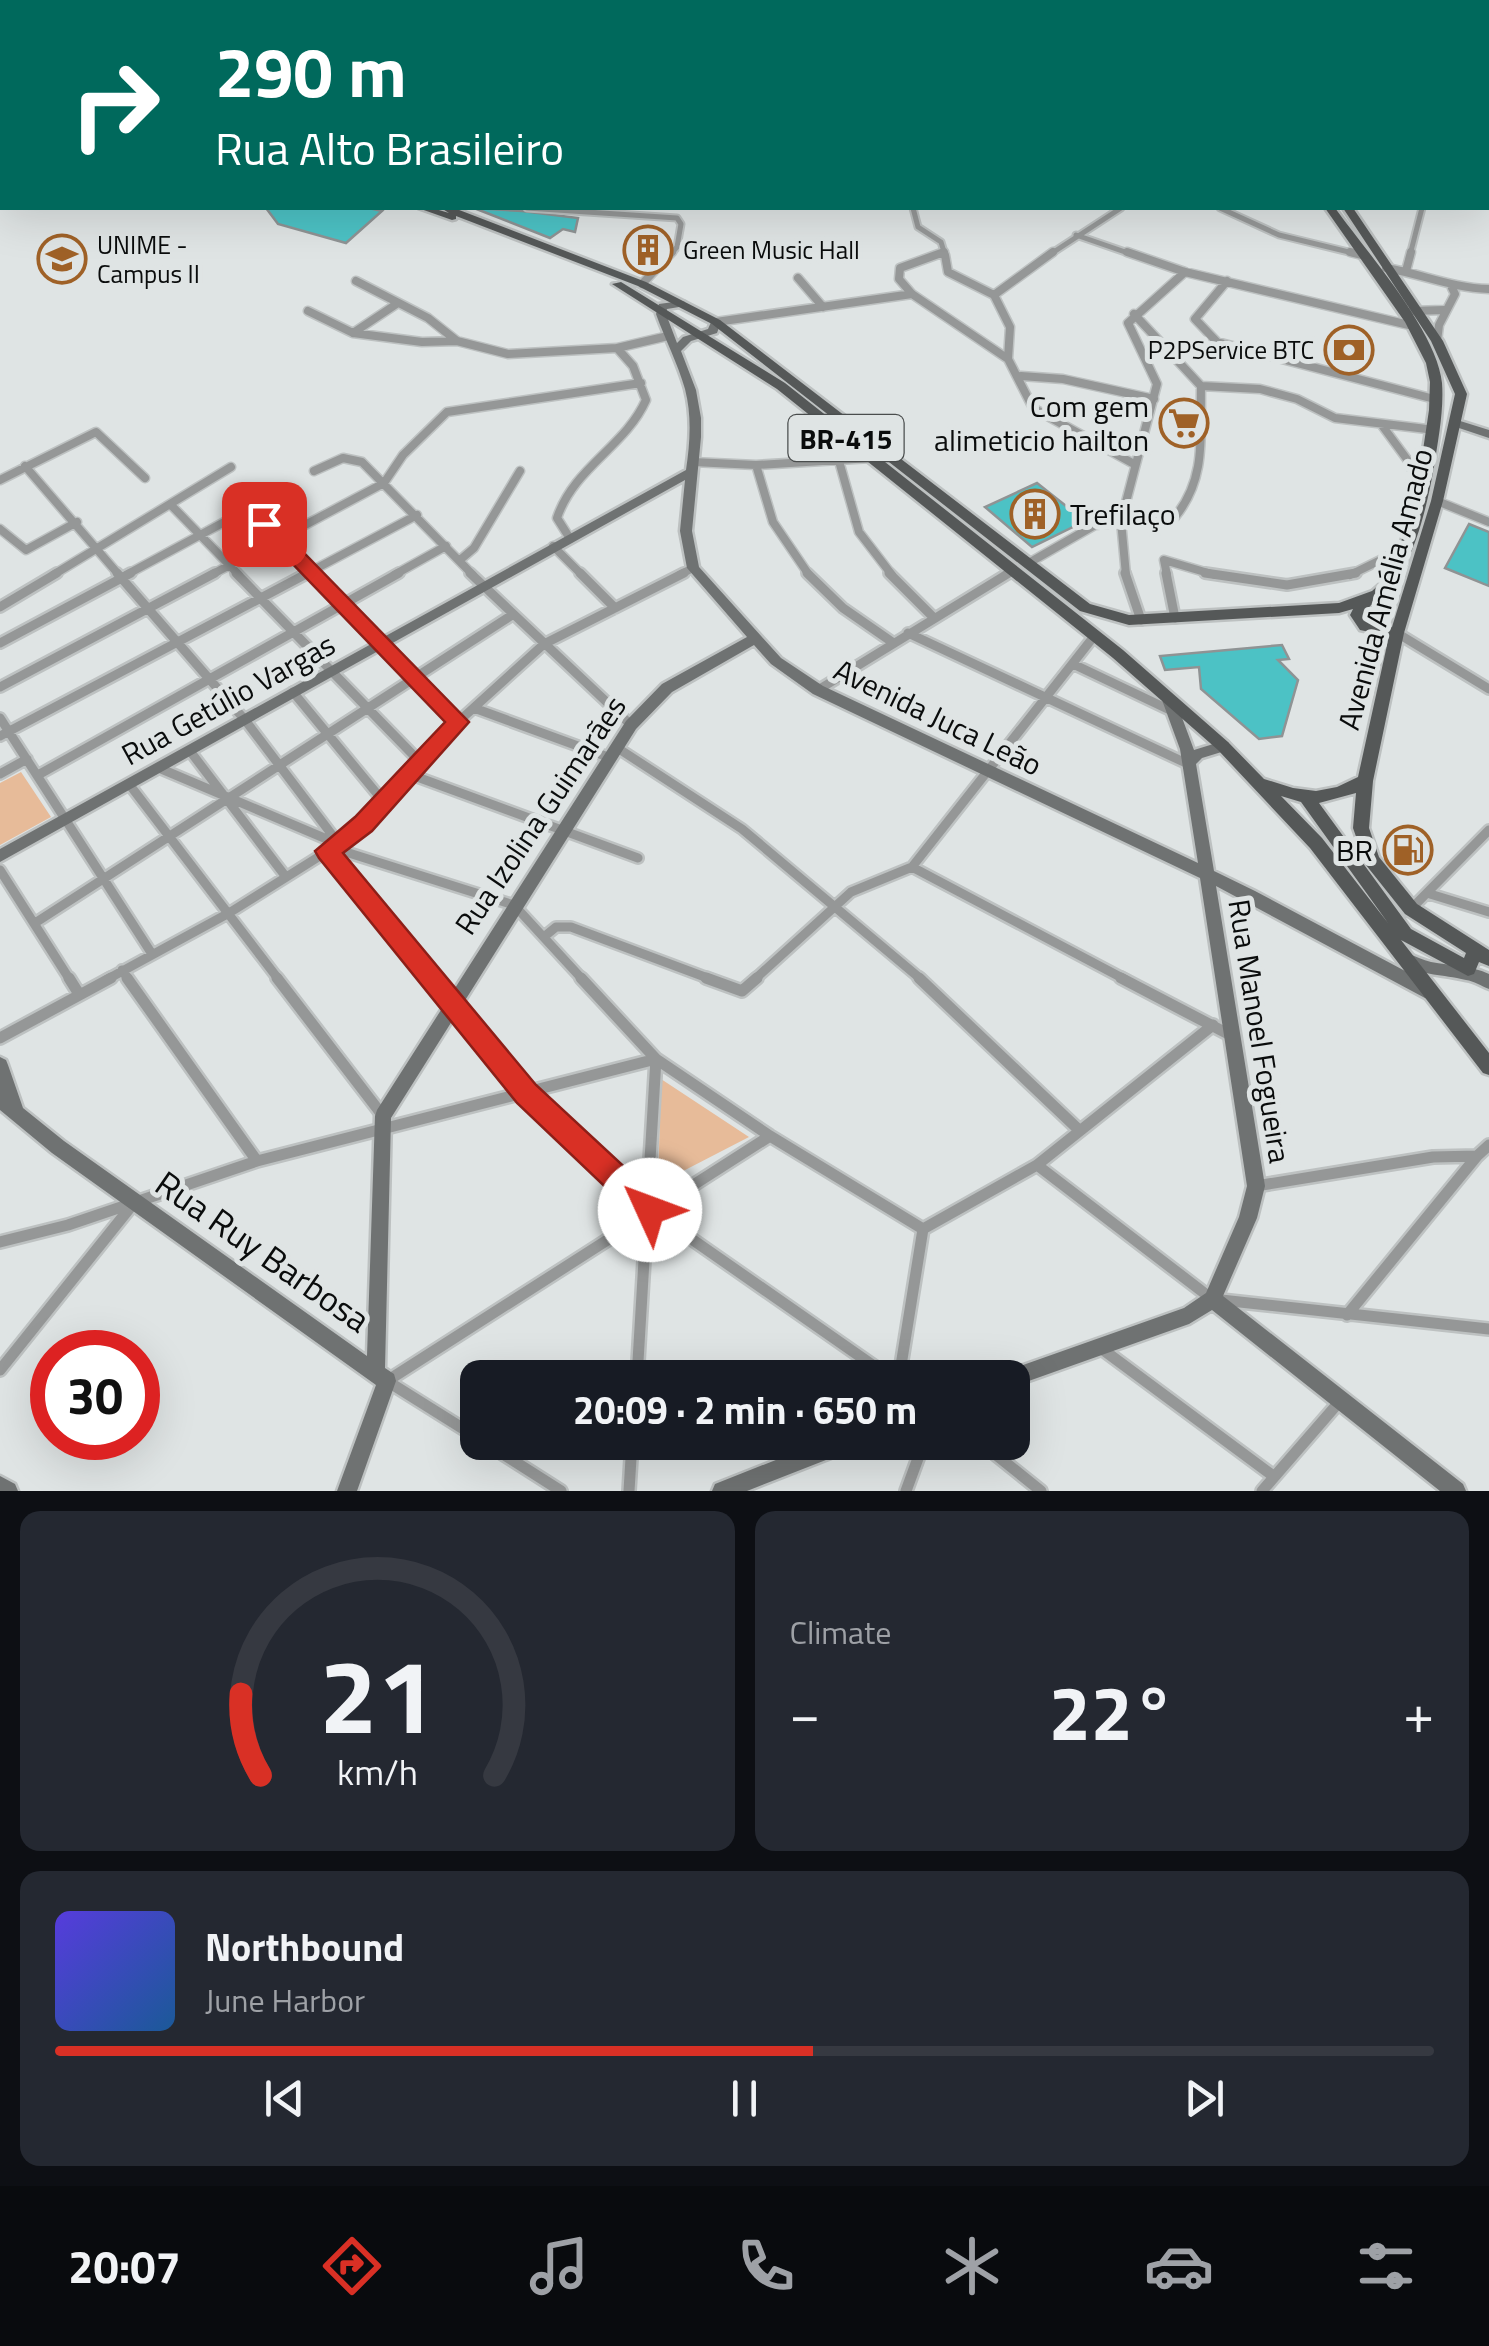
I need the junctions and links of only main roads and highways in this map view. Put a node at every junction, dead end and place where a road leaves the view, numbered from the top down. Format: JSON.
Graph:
{"nodes":[{"id":1,"x":429,"y":210,"type":"edge"},
{"id":2,"x":451,"y":210,"type":"edge"},
{"id":3,"x":1331,"y":210,"type":"edge"},
{"id":4,"x":1349,"y":210,"type":"edge"},
{"id":5,"x":682,"y":304,"type":"junction"},
{"id":6,"x":661,"y":314,"type":"junction"},
{"id":7,"x":716,"y":322,"type":"junction"},
{"id":8,"x":697,"y":334,"type":"junction"},
{"id":9,"x":678,"y":348,"type":"junction"},
{"id":10,"x":1457,"y":424,"type":"junction"},
{"id":11,"x":1489,"y":434,"type":"edge"},
{"id":12,"x":692,"y":467,"type":"junction"},
{"id":13,"x":1366,"y":600,"type":"junction"},
{"id":14,"x":1403,"y":616,"type":"junction"},
{"id":15,"x":1135,"y":620,"type":"junction"},
{"id":16,"x":1396,"y":633,"type":"junction"},
{"id":17,"x":754,"y":638,"type":"junction"},
{"id":18,"x":1118,"y":654,"type":"junction"},
{"id":19,"x":1172,"y":706,"type":"junction"},
{"id":20,"x":1222,"y":746,"type":"junction"},
{"id":21,"x":1188,"y":764,"type":"junction"},
{"id":22,"x":1258,"y":780,"type":"junction"},
{"id":23,"x":1365,"y":780,"type":"junction"},
{"id":24,"x":1308,"y":800,"type":"junction"},
{"id":25,"x":0,"y":856,"type":"edge"},
{"id":26,"x":1208,"y":875,"type":"junction"},
{"id":27,"x":1250,"y":896,"type":"junction"},
{"id":28,"x":1212,"y":912,"type":"junction"},
{"id":29,"x":1477,"y":960,"type":"edge"},
{"id":30,"x":1395,"y":964,"type":"junction"},
{"id":31,"x":1489,"y":982,"type":"edge"},
{"id":32,"x":0,"y":1065,"type":"edge"},
{"id":33,"x":1489,"y":1067,"type":"edge"},
{"id":34,"x":7,"y":1106,"type":"edge"},
{"id":35,"x":1212,"y":1300,"type":"junction"},
{"id":36,"x":1030,"y":1371,"type":"edge"},
{"id":37,"x":382,"y":1376,"type":"junction"},
{"id":38,"x":801,"y":1460,"type":"edge"},
{"id":39,"x":0,"y":1486,"type":"edge"},
{"id":40,"x":8,"y":1491,"type":"edge"},
{"id":41,"x":347,"y":1491,"type":"edge"},
{"id":42,"x":722,"y":1491,"type":"edge"},
{"id":43,"x":1456,"y":1491,"type":"edge"}],
"edges":[{"from":1,"to":6,"type":"main road","number":"BR-415"},
{"from":2,"to":5,"type":"main road","number":"BR-415"},
{"from":3,"to":13,"type":"main road","name":"Avenida Amélia Amado"},
{"from":4,"to":10,"type":"main road","name":"Avenida Amélia Amado"},
{"from":5,"to":6,"type":"main road"},
{"from":5,"to":7,"type":"main road","number":"BR-415"},
{"from":6,"to":8,"type":"main road","number":"BR-415"},
{"from":6,"to":9,"type":"main road"},
{"from":7,"to":8,"type":"main road"},
{"from":7,"to":15,"type":"main road","number":"BR-415"},
{"from":8,"to":9,"type":"main road"},
{"from":8,"to":18,"type":"main road","number":"BR-415"},
{"from":9,"to":12,"type":"main road"},
{"from":10,"to":11,"type":"main road"},
{"from":10,"to":14,"type":"main road","name":"Avenida Amélia Amado"},
{"from":12,"to":17,"type":"main road","name":"Avenida Juca Leão"},
{"from":12,"to":25,"type":"main road","name":"Rua Getúlio Vargas"},
{"from":13,"to":14,"type":"main road"},
{"from":13,"to":15,"type":"main road","name":"Avenida Amélia Amado","number":"BR-415"},
{"from":13,"to":16,"type":"main road"},
{"from":14,"to":16,"type":"main road","name":"Avenida Amélia Amado"},
{"from":15,"to":18,"type":"main road"},
{"from":16,"to":23,"type":"main road","name":"Avenida Amélia Amado"},
{"from":17,"to":26,"type":"main road","name":"Avenida Juca Leão"},
{"from":17,"to":37,"type":"main road","name":"Rua Izolina Guimarães"},
{"from":18,"to":19,"type":"main road","number":"BR-415"},
{"from":19,"to":20,"type":"main road","number":"BR-415"},
{"from":19,"to":21,"type":"main road","name":"Rua Manoel Fogueira"},
{"from":20,"to":21,"type":"main road"},
{"from":20,"to":22,"type":"main road","number":"BR-415"},
{"from":21,"to":26,"type":"main road","name":"Rua Manoel Fogueira"},
{"from":22,"to":24,"type":"main road"},
{"from":22,"to":30,"type":"main road","number":"BR-415"},
{"from":23,"to":24,"type":"main road"},
{"from":23,"to":29,"type":"main road","name":"Avenida Amélia Amado"},
{"from":24,"to":29,"type":"main road"},
{"from":26,"to":27,"type":"main road","name":"Avenida Juca Leão"},
{"from":26,"to":28,"type":"main road","name":"Rua Manoel Fogueira"},
{"from":27,"to":28,"type":"main road"},
{"from":27,"to":30,"type":"main road","name":"Avenida Juca Leão"},
{"from":28,"to":35,"type":"main road","name":"Rua Manoel Fogueira"},
{"from":29,"to":30,"type":"main road","name":"Avenida Juca Leão"},
{"from":29,"to":31,"type":"main road","name":"Avenida Amélia Amado"},
{"from":30,"to":33,"type":"main road"},
{"from":32,"to":34,"type":"main road","name":"Rua Ruy Barbosa"},
{"from":34,"to":37,"type":"main road","name":"Rua Ruy Barbosa"},
{"from":35,"to":36,"type":"main road"},
{"from":35,"to":43,"type":"main road"},
{"from":37,"to":41,"type":"main road"},
{"from":38,"to":42,"type":"main road"},
{"from":39,"to":40,"type":"main road"}]}
